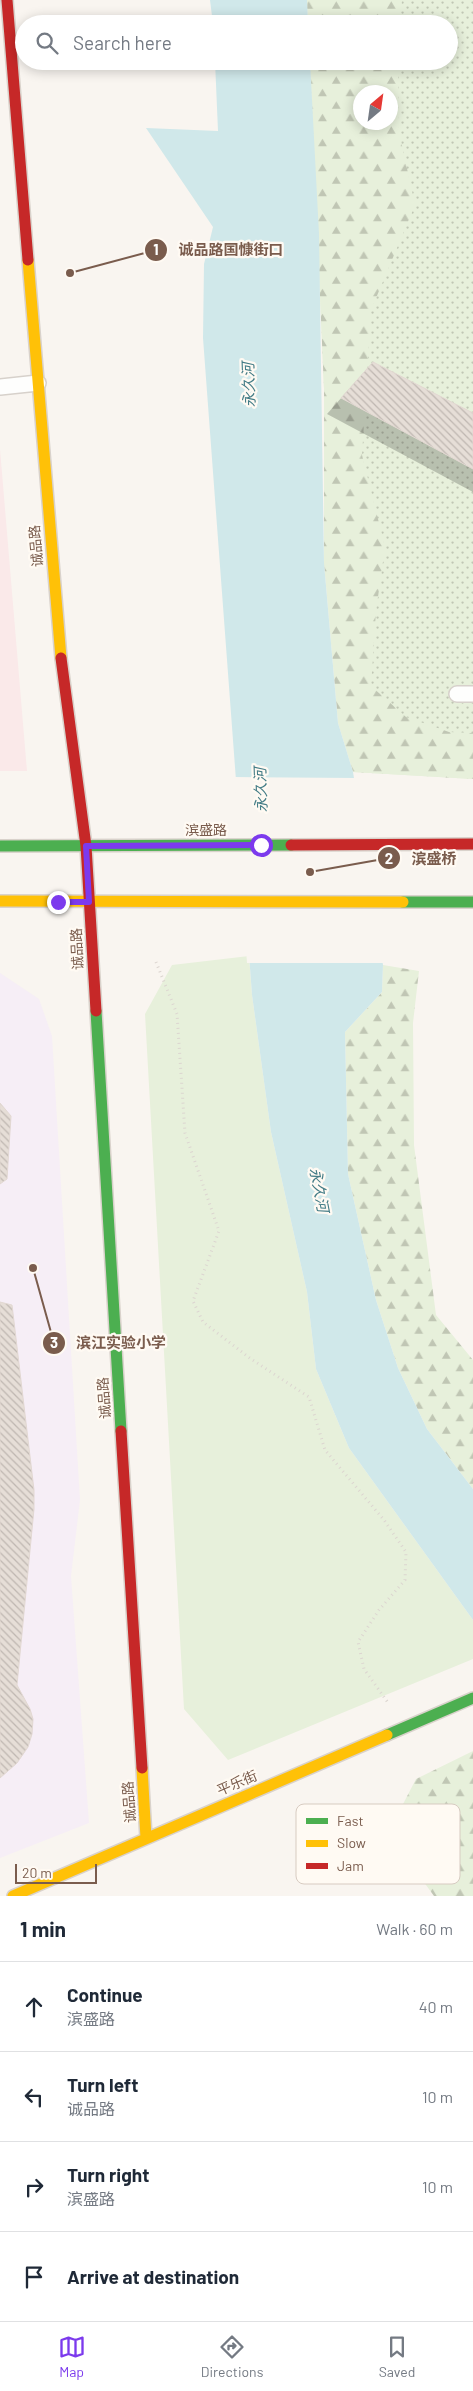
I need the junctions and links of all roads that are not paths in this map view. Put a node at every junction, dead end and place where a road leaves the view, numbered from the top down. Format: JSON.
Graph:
{"nodes":[{"id":1,"x":7,"y":0,"type":"edge"},
{"id":2,"x":38,"y":383,"type":"junction"},
{"id":3,"x":0,"y":387,"type":"edge"},
{"id":4,"x":457,"y":694,"type":"dead end"},
{"id":5,"x":473,"y":694,"type":"edge"},
{"id":6,"x":473,"y":844,"type":"edge"},
{"id":7,"x":0,"y":846,"type":"edge"},
{"id":8,"x":86,"y":846,"type":"junction"},
{"id":9,"x":0,"y":901,"type":"edge"},
{"id":10,"x":89,"y":902,"type":"junction"},
{"id":11,"x":473,"y":902,"type":"edge"},
{"id":12,"x":473,"y":1698,"type":"edge"},
{"id":13,"x":146,"y":1838,"type":"junction"},
{"id":14,"x":13,"y":1896,"type":"edge"}],
"edges":[{"from":1,"to":2,"type":"street","name":"诚品路"},
{"from":2,"to":3,"type":"lane"},
{"from":2,"to":8,"type":"street","name":"诚品路"},
{"from":4,"to":5,"type":"lane"},
{"from":6,"to":8,"type":"street","name":"滨盛路"},
{"from":7,"to":8,"type":"street","name":"滨盛路"},
{"from":8,"to":10,"type":"street","name":"诚品路"},
{"from":9,"to":10,"type":"street"},
{"from":10,"to":11,"type":"street"},
{"from":10,"to":13,"type":"street","name":"诚品路"},
{"from":12,"to":13,"type":"street","name":"平乐街"},
{"from":13,"to":14,"type":"street","name":"平乐街"}]}
